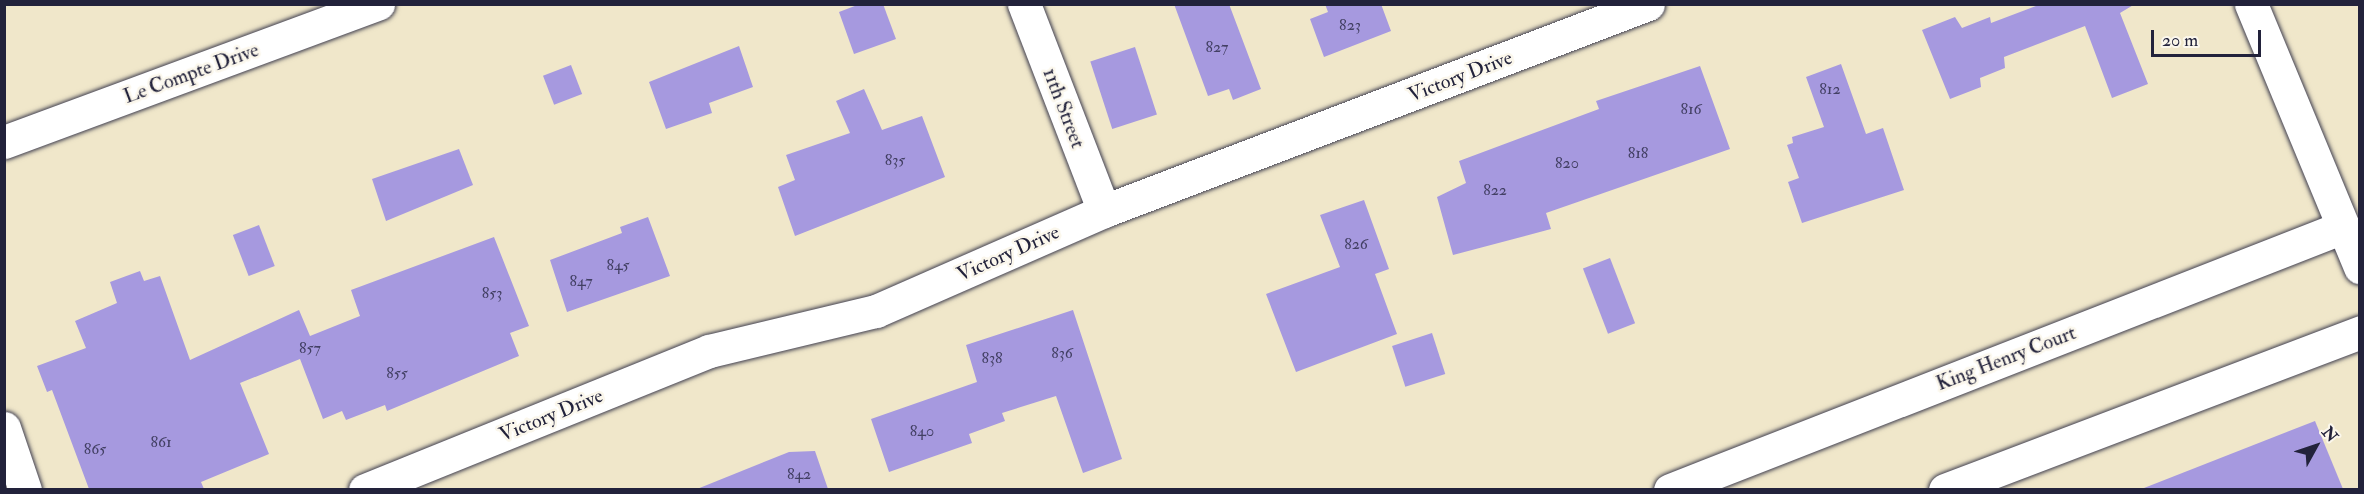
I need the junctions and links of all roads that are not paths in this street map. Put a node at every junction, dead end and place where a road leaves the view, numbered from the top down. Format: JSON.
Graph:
{"nodes":[{"id":1,"x":378,"y":4,"type":"edge"},
{"id":2,"x":1024,"y":4,"type":"edge"},
{"id":3,"x":1648,"y":4,"type":"edge"},
{"id":4,"x":2251,"y":4,"type":"edge"},
{"id":5,"x":2277,"y":4,"type":"edge"},
{"id":6,"x":2271,"y":52,"type":"junction"},
{"id":7,"x":4,"y":142,"type":"edge"},
{"id":8,"x":1104,"y":211,"type":"junction"},
{"id":9,"x":2343,"y":226,"type":"junction"},
{"id":10,"x":2360,"y":267,"type":"edge"},
{"id":11,"x":2360,"y":332,"type":"edge"},
{"id":12,"x":4,"y":428,"type":"edge"},
{"id":13,"x":1715,"y":481,"type":"edge"},
{"id":14,"x":26,"y":489,"type":"edge"},
{"id":15,"x":365,"y":489,"type":"edge"},
{"id":16,"x":1670,"y":489,"type":"edge"},
{"id":17,"x":1945,"y":489,"type":"edge"}],
"edges":[{"from":1,"to":7,"type":"main road","name":"Le Compte Drive"},
{"from":2,"to":8,"type":"main road","name":"11th Street"},
{"from":3,"to":8,"type":"main road","name":"Victory Drive"},
{"from":4,"to":6,"type":"main road"},
{"from":5,"to":6,"type":"main road"},
{"from":6,"to":9,"type":"main road"},
{"from":8,"to":15,"type":"main road","name":"Victory Drive"},
{"from":9,"to":10,"type":"main road"},
{"from":9,"to":13,"type":"main road","name":"King Henry Court"},
{"from":11,"to":17,"type":"main road"},
{"from":12,"to":14,"type":"main road"},
{"from":13,"to":16,"type":"main road","name":"King Henry Court"}]}
